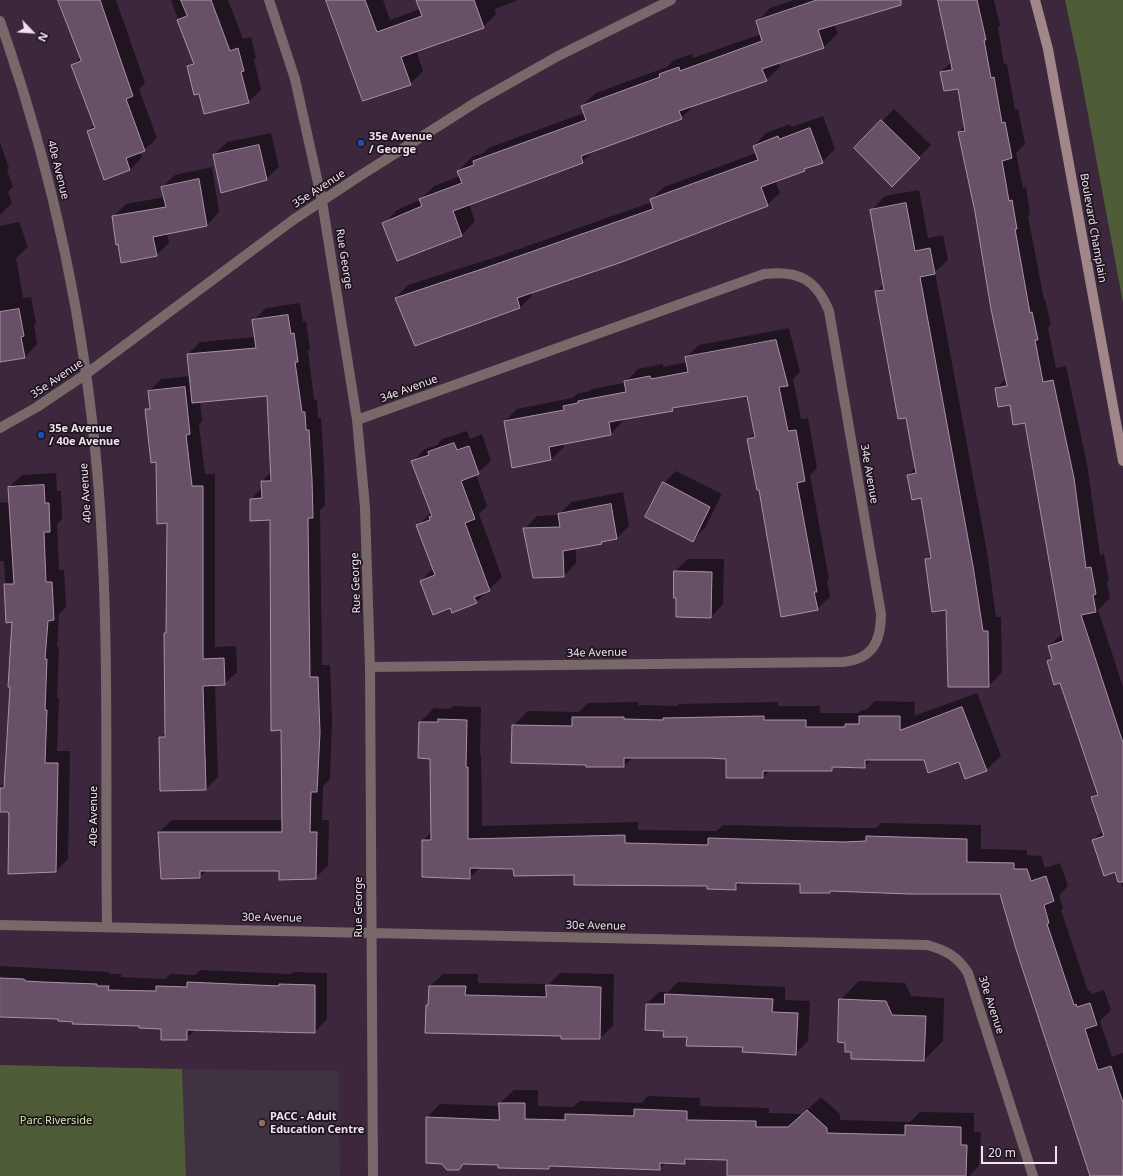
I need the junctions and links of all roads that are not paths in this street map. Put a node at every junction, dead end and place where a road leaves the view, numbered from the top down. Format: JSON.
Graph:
{"nodes":[{"id":1,"x":269,"y":0,"type":"edge"},
{"id":2,"x":671,"y":0,"type":"edge"},
{"id":3,"x":1035,"y":0,"type":"edge"},
{"id":4,"x":0,"y":21,"type":"edge"},
{"id":5,"x":322,"y":201,"type":"junction"},
{"id":6,"x":86,"y":374,"type":"junction"},
{"id":7,"x":357,"y":420,"type":"junction"},
{"id":8,"x":0,"y":428,"type":"edge"},
{"id":9,"x":1123,"y":461,"type":"edge"},
{"id":10,"x":370,"y":667,"type":"junction"},
{"id":11,"x":0,"y":924,"type":"edge"},
{"id":12,"x":107,"y":927,"type":"junction"},
{"id":13,"x":371,"y":933,"type":"junction"},
{"id":14,"x":374,"y":1176,"type":"edge"},
{"id":15,"x":1033,"y":1176,"type":"edge"}],
"edges":[{"from":1,"to":5,"type":"street","name":"Rue George"},
{"from":2,"to":5,"type":"street","name":"35e Avenue"},
{"from":3,"to":9,"type":"main road","name":"Boulevard Champlain"},
{"from":4,"to":6,"type":"street","name":"40e Avenue"},
{"from":5,"to":6,"type":"street","name":"35e Avenue"},
{"from":5,"to":7,"type":"street","name":"Rue George"},
{"from":6,"to":8,"type":"street","name":"35e Avenue"},
{"from":6,"to":12,"type":"street","name":"40e Avenue"},
{"from":7,"to":10,"type":"street","name":"Rue George"},
{"from":7,"to":10,"type":"street","name":"34e Avenue"},
{"from":10,"to":13,"type":"street","name":"Rue George"},
{"from":11,"to":12,"type":"street","name":"30e Avenue"},
{"from":12,"to":13,"type":"street","name":"30e Avenue"},
{"from":13,"to":14,"type":"street","name":"Rue George"},
{"from":13,"to":15,"type":"street","name":"30e Avenue"}]}
